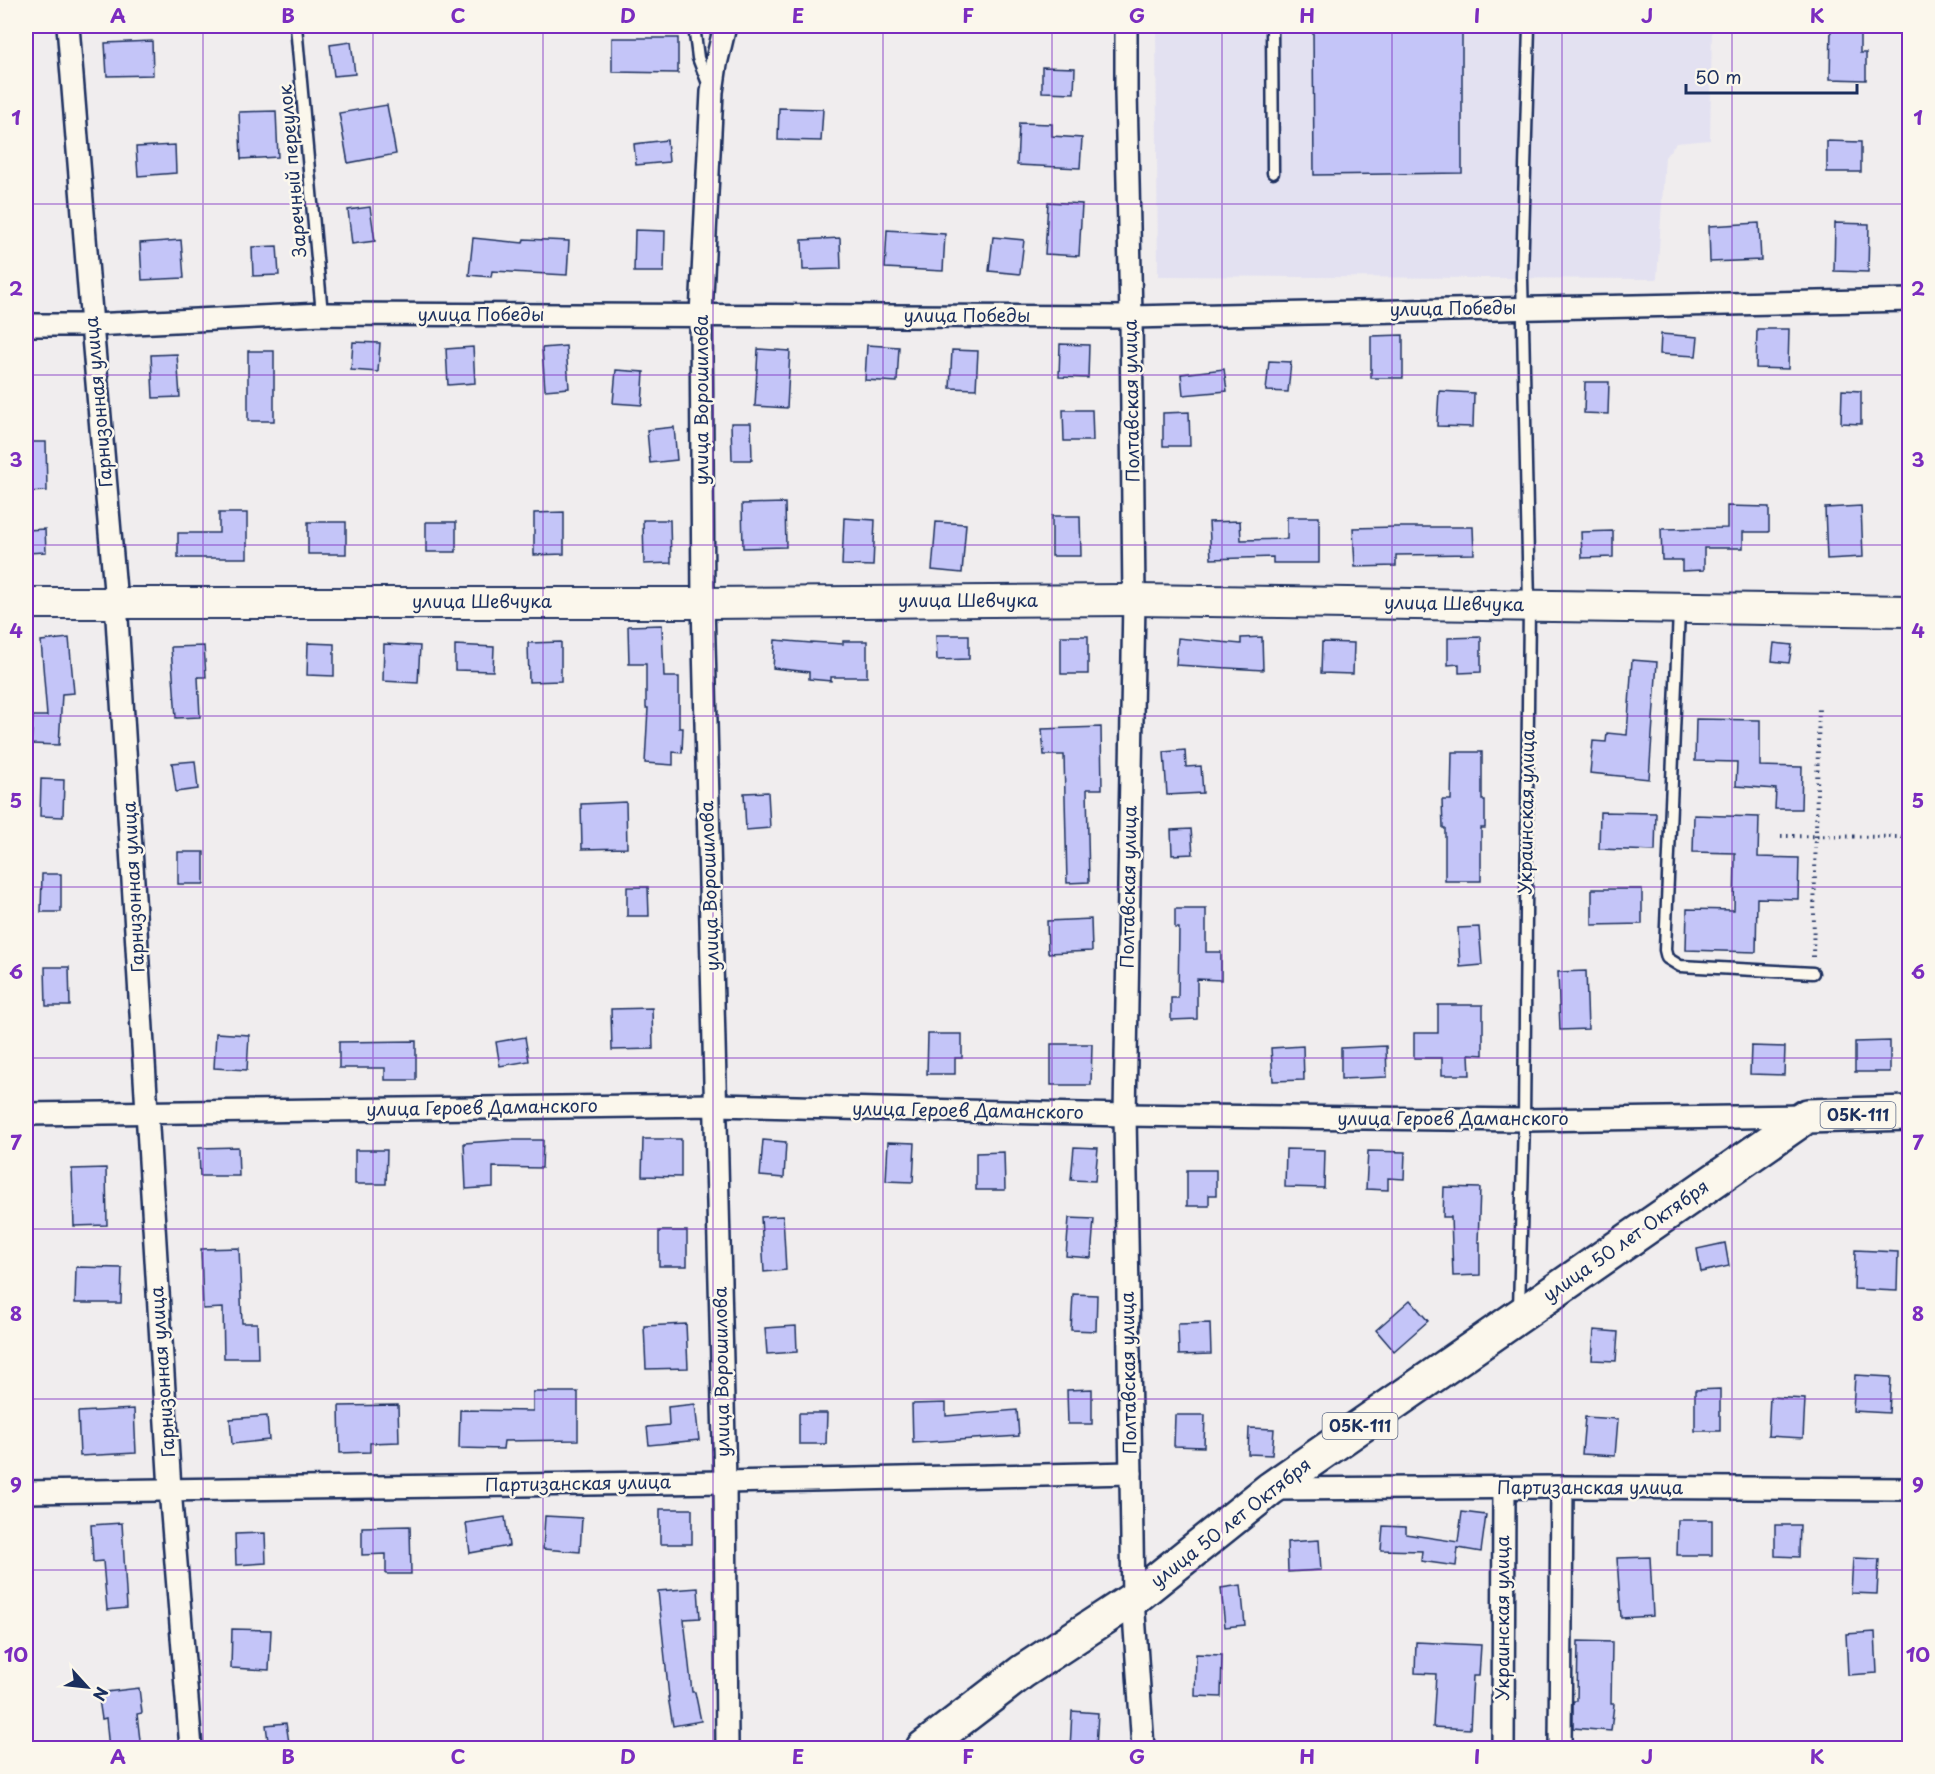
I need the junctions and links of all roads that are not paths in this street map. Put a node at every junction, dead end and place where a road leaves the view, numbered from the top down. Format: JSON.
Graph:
{"nodes":[{"id":1,"x":68,"y":26,"type":"edge"},
{"id":2,"x":296,"y":26,"type":"edge"},
{"id":3,"x":694,"y":26,"type":"edge"},
{"id":4,"x":725,"y":26,"type":"edge"},
{"id":5,"x":1126,"y":26,"type":"edge"},
{"id":6,"x":1272,"y":26,"type":"edge"},
{"id":7,"x":1529,"y":26,"type":"edge"},
{"id":8,"x":712,"y":92,"type":"junction"},
{"id":9,"x":1273,"y":173,"type":"dead end"},
{"id":10,"x":1910,"y":300,"type":"edge"},
{"id":11,"x":1524,"y":308,"type":"junction"},
{"id":12,"x":322,"y":314,"type":"junction"},
{"id":13,"x":701,"y":315,"type":"junction"},
{"id":14,"x":1131,"y":317,"type":"junction"},
{"id":15,"x":26,"y":325,"type":"edge"},
{"id":16,"x":92,"y":325,"type":"junction"},
{"id":17,"x":1134,"y":600,"type":"junction"},
{"id":18,"x":117,"y":602,"type":"junction"},
{"id":19,"x":26,"y":603,"type":"edge"},
{"id":20,"x":703,"y":603,"type":"junction"},
{"id":21,"x":1529,"y":605,"type":"junction"},
{"id":22,"x":1679,"y":608,"type":"junction"},
{"id":23,"x":1910,"y":611,"type":"edge"},
{"id":24,"x":1813,"y":973,"type":"road end"},
{"id":25,"x":716,"y":1105,"type":"junction"},
{"id":26,"x":147,"y":1112,"type":"junction"},
{"id":27,"x":1910,"y":1113,"type":"edge"},
{"id":28,"x":26,"y":1114,"type":"edge"},
{"id":29,"x":1125,"y":1115,"type":"junction"},
{"id":30,"x":1807,"y":1116,"type":"junction"},
{"id":31,"x":1524,"y":1120,"type":"junction"},
{"id":32,"x":1519,"y":1316,"type":"junction"},
{"id":33,"x":1131,"y":1473,"type":"junction"},
{"id":34,"x":725,"y":1482,"type":"junction"},
{"id":35,"x":1562,"y":1487,"type":"junction"},
{"id":36,"x":1503,"y":1488,"type":"junction"},
{"id":37,"x":170,"y":1489,"type":"junction"},
{"id":38,"x":1270,"y":1489,"type":"junction"},
{"id":39,"x":1910,"y":1489,"type":"edge"},
{"id":40,"x":26,"y":1492,"type":"edge"},
{"id":41,"x":1133,"y":1599,"type":"junction"},
{"id":42,"x":191,"y":1749,"type":"edge"},
{"id":43,"x":727,"y":1749,"type":"edge"},
{"id":44,"x":923,"y":1749,"type":"edge"},
{"id":45,"x":1143,"y":1749,"type":"edge"},
{"id":46,"x":1503,"y":1749,"type":"edge"},
{"id":47,"x":1560,"y":1749,"type":"edge"}],
"edges":[{"from":1,"to":16,"type":"street","name":"Гарнизонная улица"},
{"from":2,"to":12,"type":"lane","name":"Заречный переулок"},
{"from":3,"to":8,"type":"lane"},
{"from":4,"to":8,"type":"street","name":"улица Ворошилова"},
{"from":5,"to":14,"type":"street","name":"Полтавская улица"},
{"from":6,"to":9,"type":"lane"},
{"from":7,"to":11,"type":"lane","name":"Украинская улица"},
{"from":8,"to":13,"type":"street","name":"улица Ворошилова"},
{"from":10,"to":11,"type":"street","name":"улица Победы"},
{"from":11,"to":14,"type":"street","name":"улица Победы"},
{"from":11,"to":21,"type":"lane","name":"Украинская улица"},
{"from":12,"to":13,"type":"street","name":"улица Победы"},
{"from":12,"to":16,"type":"street","name":"улица Победы"},
{"from":13,"to":14,"type":"street","name":"улица Победы"},
{"from":13,"to":20,"type":"street","name":"улица Ворошилова"},
{"from":14,"to":17,"type":"street","name":"Полтавская улица"},
{"from":15,"to":16,"type":"street","name":"улица Победы"},
{"from":16,"to":18,"type":"street","name":"Гарнизонная улица"},
{"from":17,"to":20,"type":"street","name":"улица Шевчука"},
{"from":17,"to":21,"type":"street","name":"улица Шевчука"},
{"from":17,"to":29,"type":"street","name":"Полтавская улица"},
{"from":18,"to":19,"type":"street","name":"улица Шевчука"},
{"from":18,"to":20,"type":"street","name":"улица Шевчука"},
{"from":18,"to":26,"type":"street","name":"Гарнизонная улица"},
{"from":20,"to":25,"type":"street","name":"улица Ворошилова"},
{"from":21,"to":22,"type":"street","name":"улица Шевчука"},
{"from":21,"to":31,"type":"lane","name":"Украинская улица"},
{"from":22,"to":23,"type":"street","name":"улица Шевчука"},
{"from":22,"to":24,"type":"lane"},
{"from":25,"to":26,"type":"street","name":"улица Героев Даманского"},
{"from":25,"to":29,"type":"street","name":"улица Героев Даманского"},
{"from":25,"to":34,"type":"street","name":"улица Ворошилова"},
{"from":26,"to":28,"type":"street","name":"улица Героев Даманского"},
{"from":26,"to":37,"type":"street","name":"Гарнизонная улица"},
{"from":27,"to":30,"type":"main road","name":"улица Героев Даманского","number":"05К-111"},
{"from":29,"to":31,"type":"street","name":"улица Героев Даманского"},
{"from":29,"to":33,"type":"street","name":"Полтавская улица"},
{"from":30,"to":31,"type":"street","name":"улица Героев Даманского"},
{"from":30,"to":32,"type":"main road","name":"улица 50 лет Октября","number":"05К-111"},
{"from":31,"to":32,"type":"lane","name":"Украинская улица"},
{"from":32,"to":38,"type":"main road","name":"улица 50 лет Октября","number":"05К-111"},
{"from":33,"to":34,"type":"street","name":"Партизанская улица"},
{"from":33,"to":41,"type":"street","name":"Полтавская улица"},
{"from":34,"to":37,"type":"street","name":"Партизанская улица"},
{"from":34,"to":43,"type":"street","name":"улица Ворошилова"},
{"from":35,"to":36,"type":"street","name":"Партизанская улица"},
{"from":35,"to":39,"type":"street","name":"Партизанская улица"},
{"from":35,"to":47,"type":"street"},
{"from":36,"to":38,"type":"street","name":"Партизанская улица"},
{"from":36,"to":46,"type":"street","name":"Украинская улица"},
{"from":37,"to":40,"type":"street","name":"Партизанская улица"},
{"from":37,"to":42,"type":"street","name":"Гарнизонная улица"},
{"from":38,"to":41,"type":"main road","name":"улица 50 лет Октября","number":"05К-111"},
{"from":41,"to":44,"type":"main road","name":"улица 50 лет Октября","number":"05К-111"},
{"from":41,"to":45,"type":"street","name":"Полтавская улица"}]}
